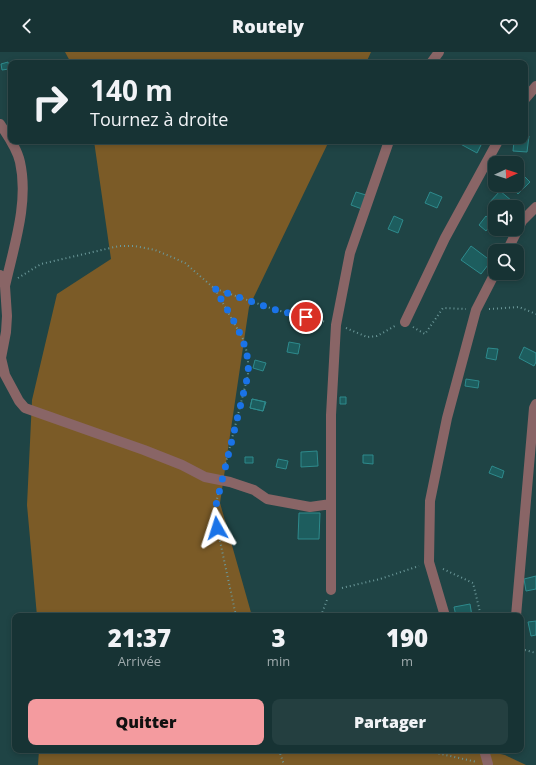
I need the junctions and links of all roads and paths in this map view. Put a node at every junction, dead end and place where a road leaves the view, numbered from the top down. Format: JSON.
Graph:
{"nodes":[{"id":1,"x":536,"y":86,"type":"edge"},
{"id":2,"x":528,"y":95,"type":"edge"},
{"id":3,"x":0,"y":124,"type":"edge"},
{"id":4,"x":8,"y":136,"type":"edge"},
{"id":5,"x":12,"y":144,"type":"edge"},
{"id":6,"x":388,"y":144,"type":"edge"},
{"id":7,"x":496,"y":144,"type":"edge"},
{"id":8,"x":536,"y":207,"type":"edge"},
{"id":9,"x":510,"y":244,"type":"edge"},
{"id":10,"x":0,"y":275,"type":"edge"},
{"id":11,"x":491,"y":280,"type":"edge"},
{"id":12,"x":5,"y":286,"type":"junction"},
{"id":13,"x":215,"y":289,"type":"junction"},
{"id":14,"x":476,"y":310,"type":"junction"},
{"id":15,"x":536,"y":314,"type":"edge"},
{"id":16,"x":405,"y":322,"type":"dead end"},
{"id":17,"x":336,"y":324,"type":"junction"},
{"id":18,"x":536,"y":404,"type":"edge"},
{"id":19,"x":222,"y":481,"type":"junction"},
{"id":20,"x":331,"y":504,"type":"junction"},
{"id":21,"x":429,"y":562,"type":"junction"},
{"id":22,"x":331,"y":590,"type":"junction"},
{"id":23,"x":235,"y":613,"type":"edge"},
{"id":24,"x":322,"y":613,"type":"edge"},
{"id":25,"x":444,"y":613,"type":"edge"},
{"id":26,"x":480,"y":613,"type":"edge"},
{"id":27,"x":516,"y":613,"type":"edge"},
{"id":28,"x":524,"y":650,"type":"edge"},
{"id":29,"x":536,"y":653,"type":"edge"},
{"id":30,"x":280,"y":753,"type":"edge"},
{"id":31,"x":437,"y":753,"type":"edge"},
{"id":32,"x":485,"y":753,"type":"edge"},
{"id":33,"x":488,"y":764,"type":"edge"},
{"id":34,"x":284,"y":765,"type":"edge"}],
"edges":[{"from":1,"to":2,"type":"street"},
{"from":3,"to":4,"type":"street"},
{"from":5,"to":12,"type":"street"},
{"from":6,"to":17,"type":"street"},
{"from":7,"to":16,"type":"street"},
{"from":8,"to":9,"type":"street"},
{"from":10,"to":12,"type":"street"},
{"from":11,"to":14,"type":"street"},
{"from":12,"to":13,"type":"path"},
{"from":12,"to":19,"type":"street"},
{"from":13,"to":17,"type":"path"},
{"from":13,"to":19,"type":"path"},
{"from":14,"to":15,"type":"path"},
{"from":14,"to":21,"type":"street"},
{"from":17,"to":20,"type":"street"},
{"from":18,"to":27,"type":"street"},
{"from":19,"to":20,"type":"street"},
{"from":19,"to":23,"type":"path"},
{"from":20,"to":22,"type":"street"},
{"from":21,"to":22,"type":"path"},
{"from":21,"to":25,"type":"street"},
{"from":21,"to":26,"type":"path"},
{"from":22,"to":24,"type":"path"},
{"from":28,"to":29,"type":"path"},
{"from":30,"to":34,"type":"path"},
{"from":31,"to":33,"type":"path"},
{"from":32,"to":33,"type":"street"}]}
